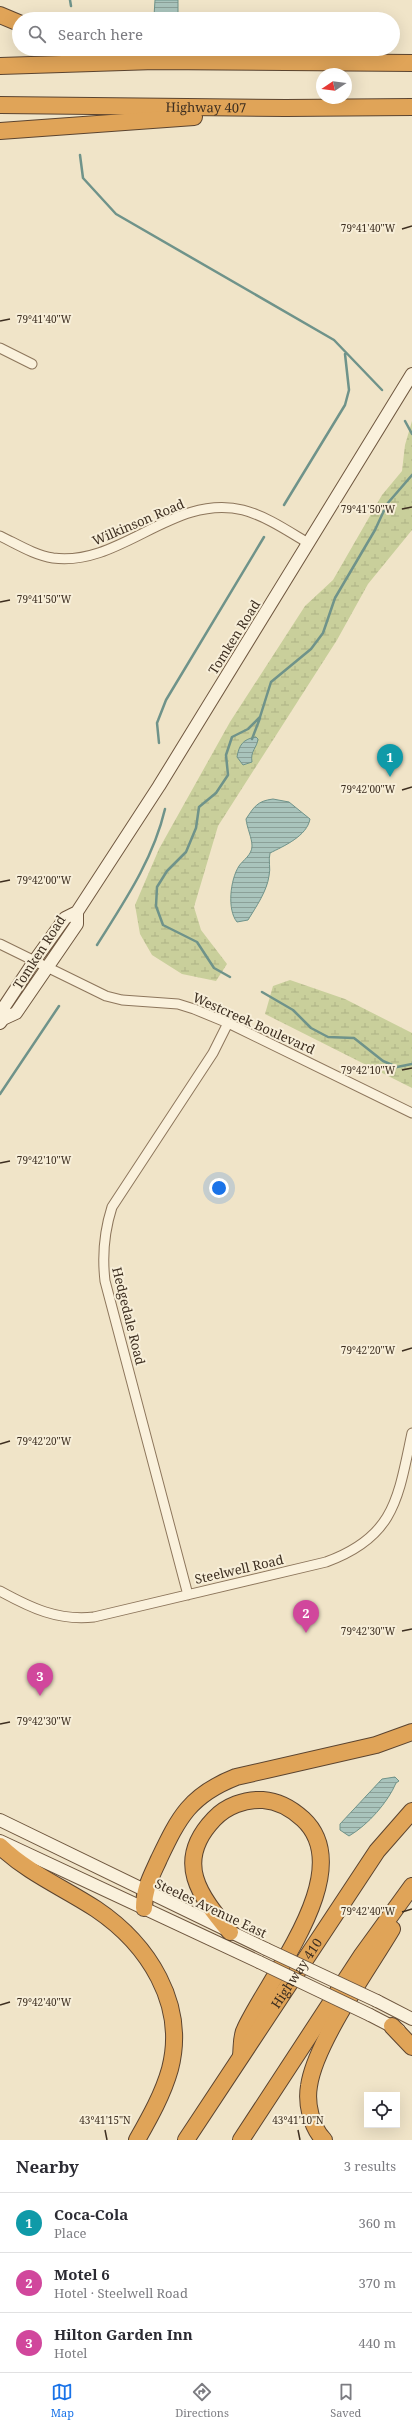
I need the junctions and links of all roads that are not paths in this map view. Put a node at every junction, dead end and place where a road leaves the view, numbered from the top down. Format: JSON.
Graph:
{"nodes":[{"id":1,"x":0,"y":15,"type":"edge"},
{"id":2,"x":12,"y":20,"type":"edge"},
{"id":3,"x":287,"y":56,"type":"edge"},
{"id":4,"x":315,"y":62,"type":"junction"},
{"id":5,"x":412,"y":63,"type":"edge"},
{"id":6,"x":0,"y":66,"type":"edge"},
{"id":7,"x":0,"y":105,"type":"edge"},
{"id":8,"x":412,"y":107,"type":"edge"},
{"id":9,"x":286,"y":108,"type":"junction"},
{"id":10,"x":0,"y":131,"type":"edge"},
{"id":11,"x":0,"y":348,"type":"edge"},
{"id":12,"x":32,"y":364,"type":"dead end"},
{"id":13,"x":412,"y":374,"type":"edge"},
{"id":14,"x":0,"y":536,"type":"edge"},
{"id":15,"x":308,"y":543,"type":"junction"},
{"id":16,"x":77,"y":912,"type":"junction"},
{"id":17,"x":0,"y":944,"type":"edge"},
{"id":18,"x":35,"y":960,"type":"junction"},
{"id":19,"x":48,"y":966,"type":"junction"},
{"id":20,"x":1,"y":1021,"type":"edge"},
{"id":21,"x":228,"y":1023,"type":"junction"},
{"id":22,"x":412,"y":1113,"type":"edge"},
{"id":23,"x":412,"y":1433,"type":"edge"},
{"id":24,"x":0,"y":1591,"type":"edge"},
{"id":25,"x":188,"y":1595,"type":"junction"},
{"id":26,"x":412,"y":1732,"type":"edge"},
{"id":27,"x":412,"y":1811,"type":"edge"},
{"id":28,"x":0,"y":1820,"type":"edge"},
{"id":29,"x":0,"y":1841,"type":"edge"},
{"id":30,"x":0,"y":1846,"type":"edge"},
{"id":31,"x":412,"y":1887,"type":"edge"},
{"id":32,"x":144,"y":1892,"type":"junction"},
{"id":33,"x":144,"y":1908,"type":"junction"},
{"id":34,"x":230,"y":1932,"type":"junction"},
{"id":35,"x":412,"y":2019,"type":"edge"},
{"id":36,"x":392,"y":2026,"type":"junction"},
{"id":37,"x":412,"y":2036,"type":"edge"},
{"id":38,"x":412,"y":2047,"type":"edge"},
{"id":39,"x":241,"y":2056,"type":"junction"},
{"id":40,"x":137,"y":2140,"type":"edge"},
{"id":41,"x":186,"y":2140,"type":"edge"},
{"id":42,"x":241,"y":2140,"type":"edge"},
{"id":43,"x":324,"y":2140,"type":"edge"}],
"edges":[{"from":1,"to":2,"type":"highway"},
{"from":3,"to":4,"type":"highway"},
{"from":4,"to":5,"type":"highway"},
{"from":4,"to":6,"type":"highway"},
{"from":7,"to":9,"type":"highway","name":"Highway 407"},
{"from":8,"to":9,"type":"highway","name":"Highway 407"},
{"from":9,"to":10,"type":"highway"},
{"from":11,"to":12,"type":"street"},
{"from":13,"to":15,"type":"main road","name":"Tomken Road"},
{"from":14,"to":15,"type":"street","name":"Wilkinson Road"},
{"from":15,"to":16,"type":"main road","name":"Tomken Road"},
{"from":16,"to":18,"type":"main road","name":"Tomken Road"},
{"from":16,"to":19,"type":"main road","name":"Tomken Road"},
{"from":17,"to":18,"type":"street","name":"Westcreek Boulevard"},
{"from":18,"to":19,"type":"street","name":"Westcreek Boulevard"},
{"from":18,"to":20,"type":"main road","name":"Tomken Road"},
{"from":19,"to":20,"type":"main road","name":"Tomken Road"},
{"from":19,"to":21,"type":"street","name":"Westcreek Boulevard"},
{"from":21,"to":22,"type":"street","name":"Westcreek Boulevard"},
{"from":21,"to":25,"type":"street","name":"Hedgedale Road"},
{"from":23,"to":25,"type":"street","name":"Steelwell Road"},
{"from":24,"to":25,"type":"street","name":"Steelwell Road"},
{"from":26,"to":32,"type":"highway"},
{"from":27,"to":39,"type":"highway","name":"Highway 410"},
{"from":28,"to":32,"type":"main road","name":"Steeles Avenue East"},
{"from":29,"to":33,"type":"main road"},
{"from":30,"to":40,"type":"highway"},
{"from":31,"to":42,"type":"highway"},
{"from":31,"to":43,"type":"highway"},
{"from":32,"to":33,"type":"highway"},
{"from":32,"to":34,"type":"main road","name":"Steeles Avenue East"},
{"from":33,"to":36,"type":"main road","bridge":true},
{"from":34,"to":35,"type":"main road","name":"Steeles Avenue East","bridge":true},
{"from":34,"to":39,"type":"highway"},
{"from":36,"to":37,"type":"main road"},
{"from":36,"to":38,"type":"highway"},
{"from":39,"to":41,"type":"highway","name":"Highway 410"}]}
